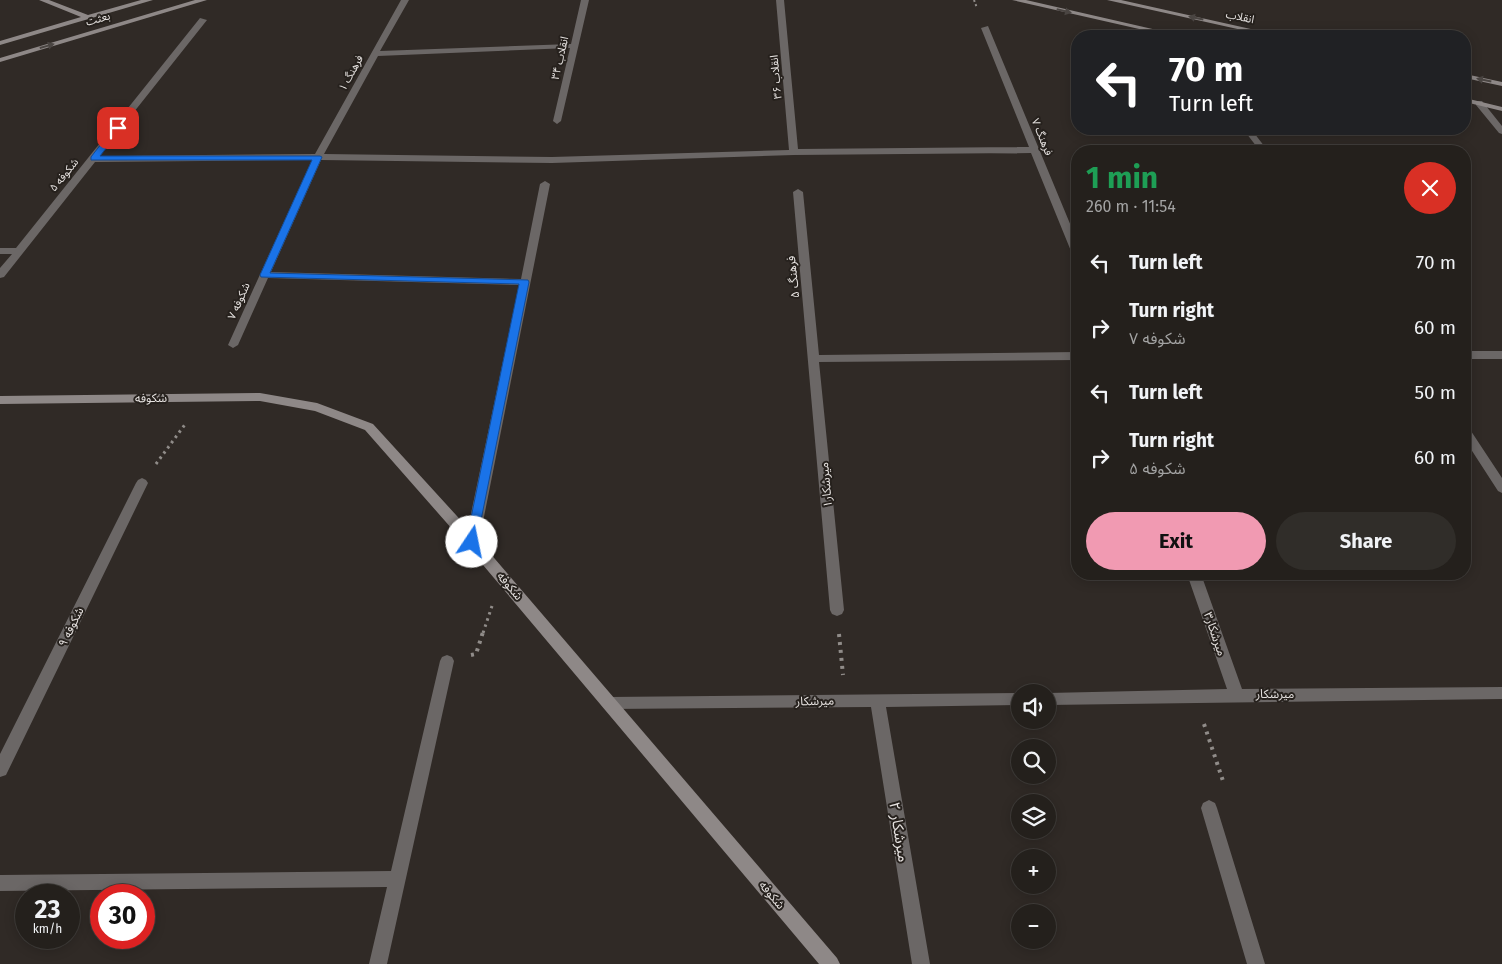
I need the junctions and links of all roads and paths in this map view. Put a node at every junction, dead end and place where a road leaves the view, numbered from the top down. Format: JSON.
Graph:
{"nodes":[{"id":1,"x":43,"y":0,"type":"edge"},
{"id":2,"x":149,"y":0,"type":"edge"},
{"id":3,"x":203,"y":0,"type":"edge"},
{"id":4,"x":405,"y":0,"type":"edge"},
{"id":5,"x":585,"y":0,"type":"edge"},
{"id":6,"x":780,"y":0,"type":"edge"},
{"id":7,"x":1016,"y":0,"type":"edge"},
{"id":8,"x":1110,"y":0,"type":"edge"},
{"id":9,"x":88,"y":18,"type":"junction"},
{"id":10,"x":203,"y":20,"type":"dead end"},
{"id":11,"x":985,"y":28,"type":"dead end"},
{"id":12,"x":100,"y":30,"type":"junction"},
{"id":13,"x":1152,"y":30,"type":"edge"},
{"id":14,"x":1250,"y":30,"type":"edge"},
{"id":15,"x":0,"y":43,"type":"edge"},
{"id":16,"x":574,"y":46,"type":"junction"},
{"id":17,"x":374,"y":54,"type":"junction"},
{"id":18,"x":0,"y":60,"type":"edge"},
{"id":19,"x":1471,"y":77,"type":"edge"},
{"id":20,"x":1502,"y":84,"type":"edge"},
{"id":21,"x":1471,"y":101,"type":"edge"},
{"id":22,"x":1479,"y":103,"type":"junction"},
{"id":23,"x":1502,"y":108,"type":"edge"},
{"id":24,"x":556,"y":121,"type":"dead end"},
{"id":25,"x":1502,"y":130,"type":"edge"},
{"id":26,"x":1035,"y":150,"type":"junction"},
{"id":27,"x":794,"y":152,"type":"junction"},
{"id":28,"x":318,"y":157,"type":"junction"},
{"id":29,"x":94,"y":159,"type":"junction"},
{"id":30,"x":545,"y":184,"type":"dead end"},
{"id":31,"x":798,"y":192,"type":"dead end"},
{"id":32,"x":1071,"y":239,"type":"edge"},
{"id":33,"x":0,"y":251,"type":"edge"},
{"id":34,"x":20,"y":251,"type":"junction"},
{"id":35,"x":0,"y":275,"type":"edge"},
{"id":36,"x":264,"y":275,"type":"junction"},
{"id":37,"x":524,"y":282,"type":"junction"},
{"id":38,"x":232,"y":345,"type":"dead end"},
{"id":39,"x":1471,"y":355,"type":"edge"},
{"id":40,"x":1071,"y":356,"type":"edge"},
{"id":41,"x":1502,"y":356,"type":"edge"},
{"id":42,"x":814,"y":359,"type":"junction"},
{"id":43,"x":205,"y":398,"type":"junction"},
{"id":44,"x":0,"y":400,"type":"edge"},
{"id":45,"x":1471,"y":440,"type":"edge"},
{"id":46,"x":142,"y":483,"type":"joint"},
{"id":47,"x":1502,"y":488,"type":"edge"},
{"id":48,"x":472,"y":542,"type":"junction"},
{"id":49,"x":502,"y":577,"type":"junction"},
{"id":50,"x":1196,"y":580,"type":"edge"},
{"id":51,"x":837,"y":610,"type":"joint"},
{"id":52,"x":447,"y":662,"type":"joint"},
{"id":53,"x":1502,"y":693,"type":"edge"},
{"id":54,"x":1236,"y":695,"type":"junction"},
{"id":55,"x":1195,"y":697,"type":"junction"},
{"id":56,"x":1011,"y":699,"type":"edge"},
{"id":57,"x":1056,"y":699,"type":"edge"},
{"id":58,"x":877,"y":700,"type":"junction"},
{"id":59,"x":846,"y":701,"type":"junction"},
{"id":60,"x":609,"y":703,"type":"junction"},
{"id":61,"x":0,"y":770,"type":"edge"},
{"id":62,"x":1209,"y":808,"type":"joint"},
{"id":63,"x":397,"y":880,"type":"junction"},
{"id":64,"x":0,"y":883,"type":"edge"},
{"id":65,"x":378,"y":964,"type":"edge"},
{"id":66,"x":831,"y":964,"type":"edge"},
{"id":67,"x":921,"y":964,"type":"edge"},
{"id":68,"x":1256,"y":964,"type":"edge"}],
"edges":[{"from":1,"to":9,"type":"main road"},
{"from":2,"to":9,"type":"main road","name":"بعثت"},
{"from":3,"to":12,"type":"main road","name":"بعثت"},
{"from":4,"to":17,"type":"street","name":"فرهنگ ۱"},
{"from":5,"to":16,"type":"street","name":"انقلاب ۳۴"},
{"from":6,"to":27,"type":"street","name":"انقلاب ۳۶"},
{"from":7,"to":13,"type":"main road","one_way":true},
{"from":14,"to":8,"type":"main road","name":"انقلاب","one_way":true},
{"from":9,"to":12,"type":"main road"},
{"from":9,"to":15,"type":"main road","name":"بعثت"},
{"from":10,"to":29,"type":"street","name":"شکوفه ۵"},
{"from":11,"to":26,"type":"street","name":"فرهنگ ۷"},
{"from":18,"to":12,"type":"main road","name":"بعثت","one_way":true},
{"from":16,"to":17,"type":"street"},
{"from":16,"to":24,"type":"street","name":"انقلاب ۳۴"},
{"from":17,"to":28,"type":"street","name":"فرهنگ ۱"},
{"from":20,"to":19,"type":"main road","one_way":true},
{"from":21,"to":22,"type":"main road"},
{"from":22,"to":23,"type":"main road"},
{"from":22,"to":25,"type":"street"},
{"from":26,"to":27,"type":"street"},
{"from":26,"to":32,"type":"street","name":"فرهنگ ۷"},
{"from":27,"to":28,"type":"street"},
{"from":28,"to":29,"type":"street"},
{"from":28,"to":36,"type":"street","name":"شکوفه ۷"},
{"from":29,"to":34,"type":"street","name":"شکوفه ۵"},
{"from":30,"to":37,"type":"street"},
{"from":31,"to":42,"type":"street","name":"فرهنگ ۵"},
{"from":33,"to":34,"type":"street"},
{"from":34,"to":35,"type":"street","name":"شکوفه ۵"},
{"from":36,"to":37,"type":"street"},
{"from":36,"to":38,"type":"street","name":"شکوفه ۷"},
{"from":37,"to":48,"type":"street"},
{"from":39,"to":41,"type":"street"},
{"from":40,"to":42,"type":"street"},
{"from":42,"to":51,"type":"street","name":"میرشکار۱"},
{"from":43,"to":44,"type":"main road","name":"شکوفه"},
{"from":43,"to":46,"type":"path"},
{"from":43,"to":48,"type":"main road","name":"شکوفه"},
{"from":45,"to":47,"type":"street"},
{"from":46,"to":61,"type":"street","name":"شکوفه ۹"},
{"from":48,"to":49,"type":"main road","name":"شکوفه"},
{"from":49,"to":52,"type":"path"},
{"from":49,"to":60,"type":"main road","name":"شکوفه"},
{"from":50,"to":54,"type":"street","name":"میرشکار۳"},
{"from":51,"to":59,"type":"path"},
{"from":52,"to":63,"type":"street"},
{"from":53,"to":54,"type":"street","name":"میرشکار"},
{"from":54,"to":55,"type":"street","name":"میرشکار"},
{"from":55,"to":57,"type":"street","name":"میرشکار"},
{"from":55,"to":62,"type":"path"},
{"from":56,"to":58,"type":"street","name":"میرشکار"},
{"from":58,"to":59,"type":"street","name":"میرشکار"},
{"from":58,"to":67,"type":"street","name":"میرشکار ۲"},
{"from":59,"to":60,"type":"street","name":"میرشکار"},
{"from":60,"to":66,"type":"main road","name":"شکوفه"},
{"from":62,"to":68,"type":"street"},
{"from":63,"to":64,"type":"street"},
{"from":63,"to":65,"type":"street"}]}
